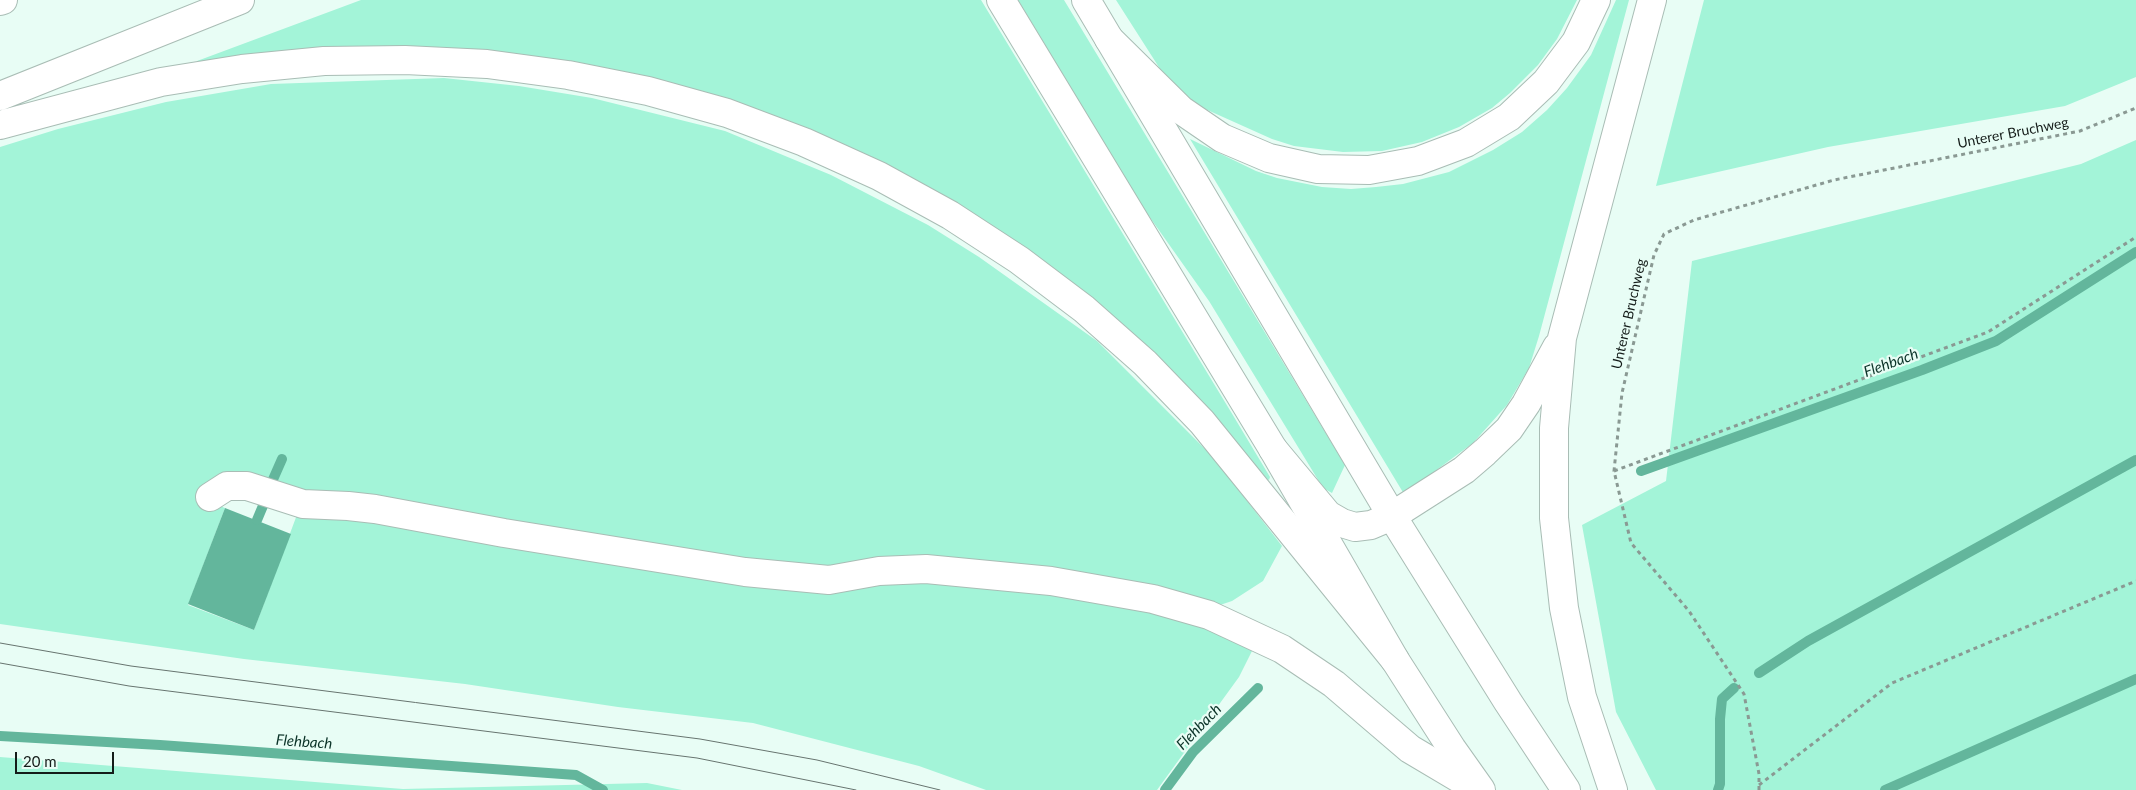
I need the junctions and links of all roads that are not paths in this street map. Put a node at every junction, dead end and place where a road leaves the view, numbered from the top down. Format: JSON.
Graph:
{"nodes":[{"id":1,"x":240,"y":0,"type":"edge"},
{"id":2,"x":1001,"y":0,"type":"edge"},
{"id":3,"x":1086,"y":0,"type":"edge"},
{"id":4,"x":1596,"y":0,"type":"edge"},
{"id":5,"x":1652,"y":0,"type":"edge"},
{"id":6,"x":1109,"y":39,"type":"junction"},
{"id":7,"x":0,"y":96,"type":"edge"},
{"id":8,"x":0,"y":125,"type":"edge"},
{"id":9,"x":1562,"y":338,"type":"junction"},
{"id":10,"x":1273,"y":448,"type":"junction"},
{"id":11,"x":210,"y":497,"type":"dead end"},
{"id":12,"x":1392,"y":516,"type":"junction"},
{"id":13,"x":1395,"y":660,"type":"junction"},
{"id":14,"x":1480,"y":790,"type":"edge"},
{"id":15,"x":1566,"y":790,"type":"edge"},
{"id":16,"x":1612,"y":790,"type":"edge"}],
"edges":[{"from":1,"to":7,"type":"main road"},
{"from":2,"to":10,"type":"main road"},
{"from":3,"to":6,"type":"main road"},
{"from":4,"to":6,"type":"main road"},
{"from":5,"to":9,"type":"main road"},
{"from":6,"to":12,"type":"main road"},
{"from":8,"to":13,"type":"main road"},
{"from":9,"to":12,"type":"main road"},
{"from":9,"to":16,"type":"main road"},
{"from":10,"to":12,"type":"main road"},
{"from":10,"to":13,"type":"main road"},
{"from":11,"to":14,"type":"main road"},
{"from":12,"to":15,"type":"main road"},
{"from":13,"to":14,"type":"main road"}]}
